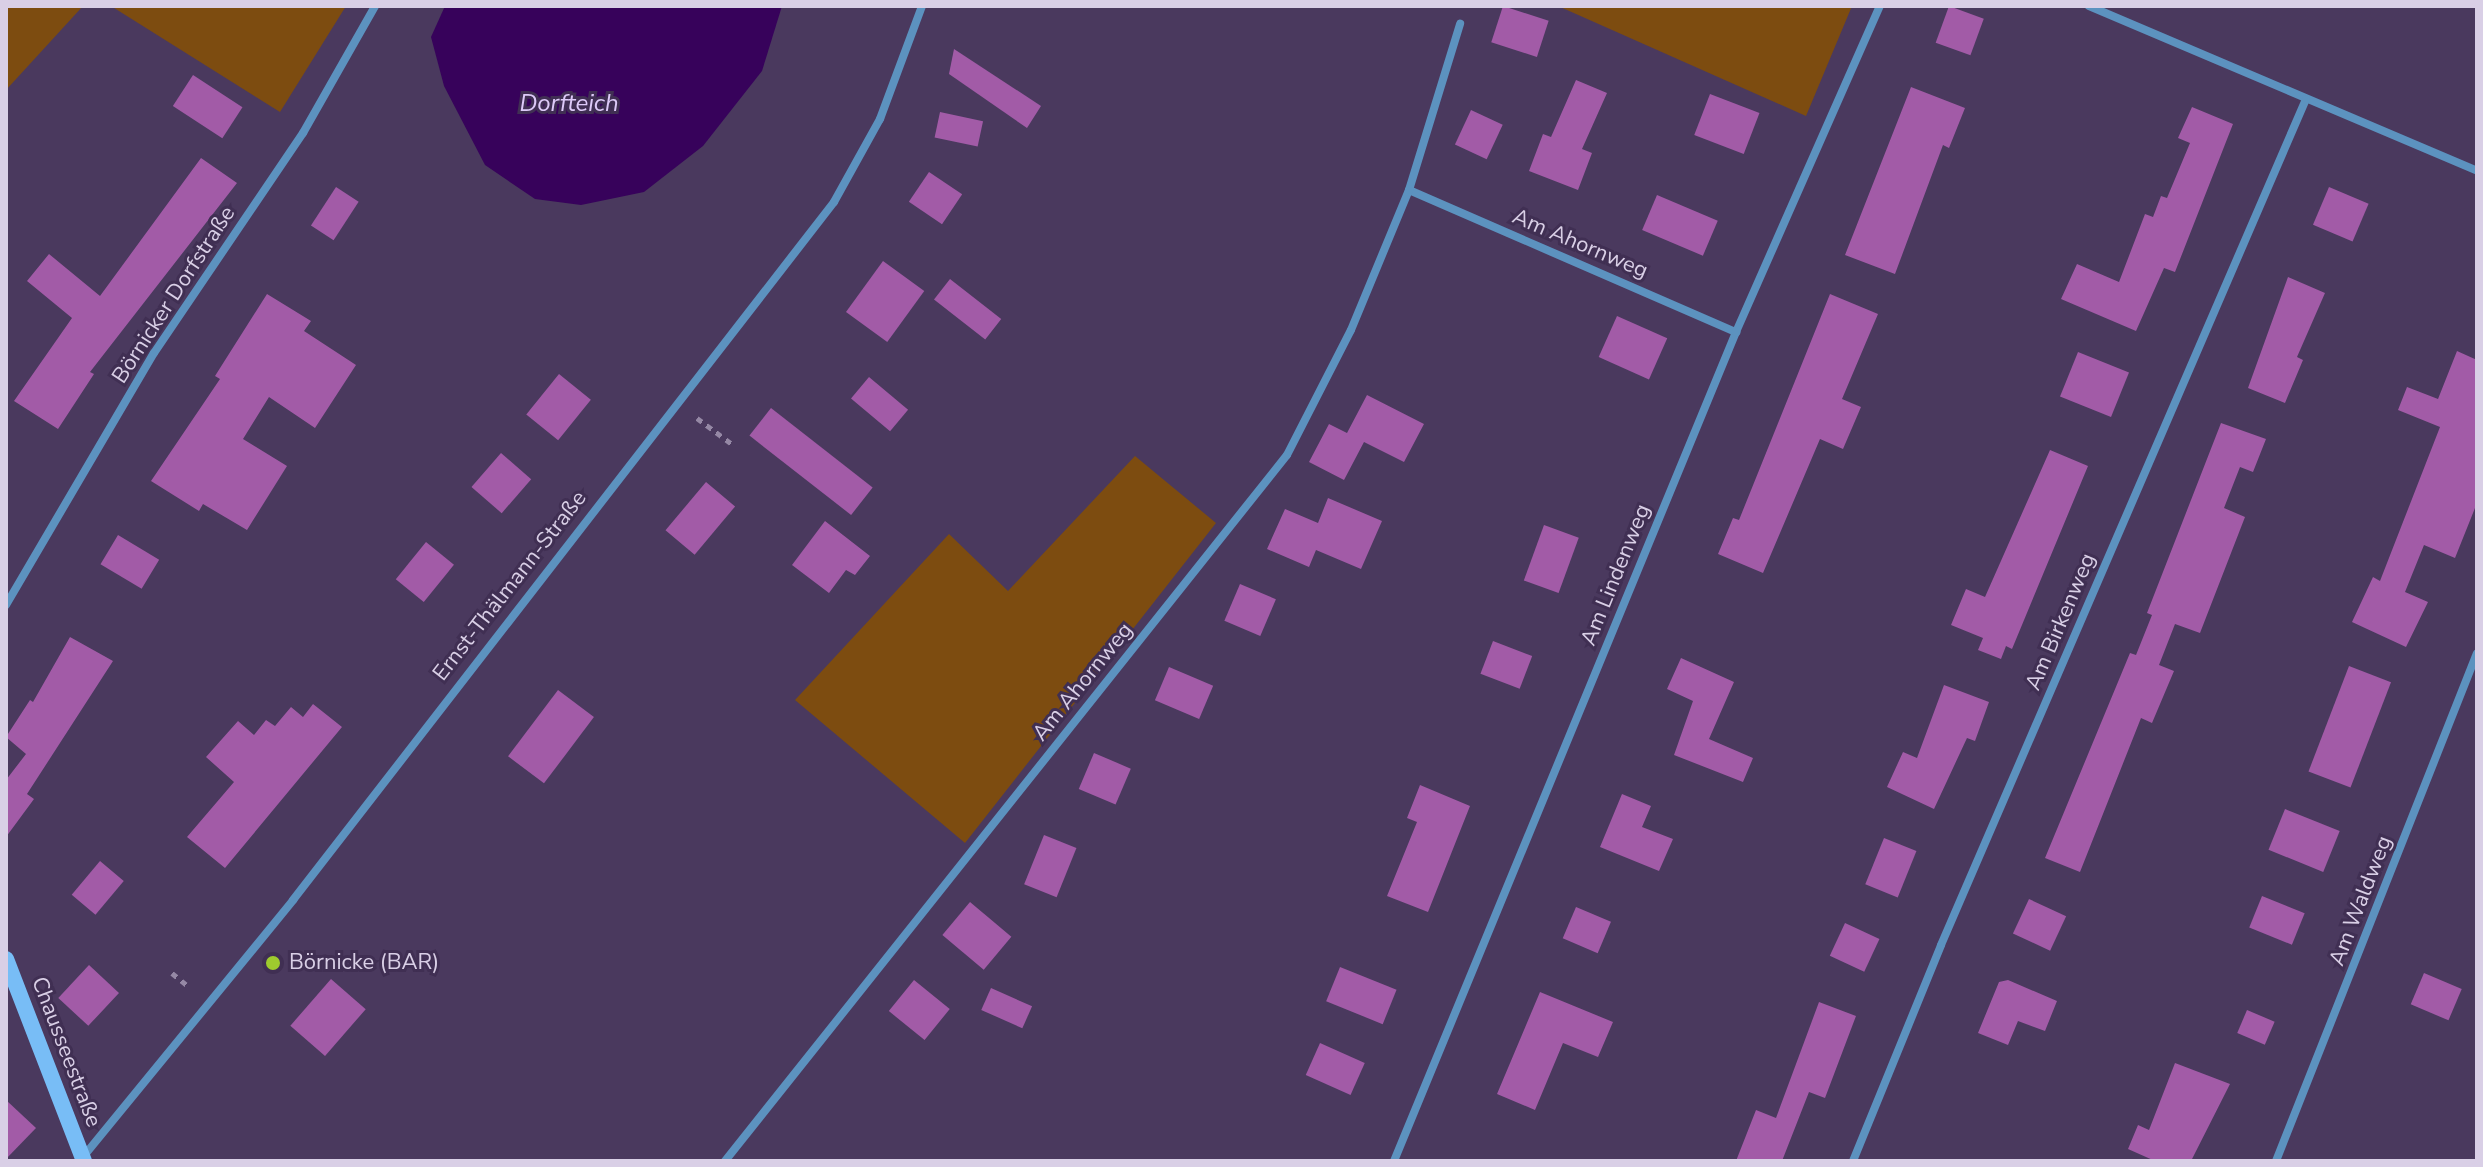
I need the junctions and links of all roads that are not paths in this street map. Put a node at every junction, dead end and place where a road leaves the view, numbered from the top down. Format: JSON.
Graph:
{"nodes":[{"id":1,"x":375,"y":6,"type":"edge"},
{"id":2,"x":922,"y":6,"type":"edge"},
{"id":3,"x":1880,"y":6,"type":"edge"},
{"id":4,"x":2089,"y":6,"type":"edge"},
{"id":5,"x":1460,"y":24,"type":"dead end"},
{"id":6,"x":2306,"y":99,"type":"junction"},
{"id":7,"x":2477,"y":171,"type":"edge"},
{"id":8,"x":1409,"y":190,"type":"junction"},
{"id":9,"x":1736,"y":332,"type":"junction"},
{"id":10,"x":6,"y":605,"type":"edge"},
{"id":11,"x":2477,"y":653,"type":"edge"},
{"id":12,"x":6,"y":959,"type":"edge"},
{"id":13,"x":82,"y":1160,"type":"edge"},
{"id":14,"x":725,"y":1161,"type":"edge"},
{"id":15,"x":1394,"y":1161,"type":"edge"},
{"id":16,"x":1853,"y":1161,"type":"edge"},
{"id":17,"x":2276,"y":1161,"type":"edge"}],
"edges":[{"from":1,"to":10,"type":"street","name":"Börnicker Dorfstraße"},
{"from":2,"to":13,"type":"street","name":"Ernst-Thälmann-Straße"},
{"from":3,"to":9,"type":"street","name":"Am Lindenweg"},
{"from":4,"to":6,"type":"street"},
{"from":5,"to":8,"type":"street","name":"Am Ahornweg"},
{"from":6,"to":7,"type":"street"},
{"from":6,"to":16,"type":"street","name":"Am Birkenweg"},
{"from":8,"to":9,"type":"street","name":"Am Ahornweg"},
{"from":8,"to":14,"type":"street","name":"Am Ahornweg"},
{"from":9,"to":15,"type":"street","name":"Am Lindenweg"},
{"from":11,"to":17,"type":"street","name":"Am Waldweg"},
{"from":12,"to":13,"type":"main road","name":"Chausseestraße"}]}
